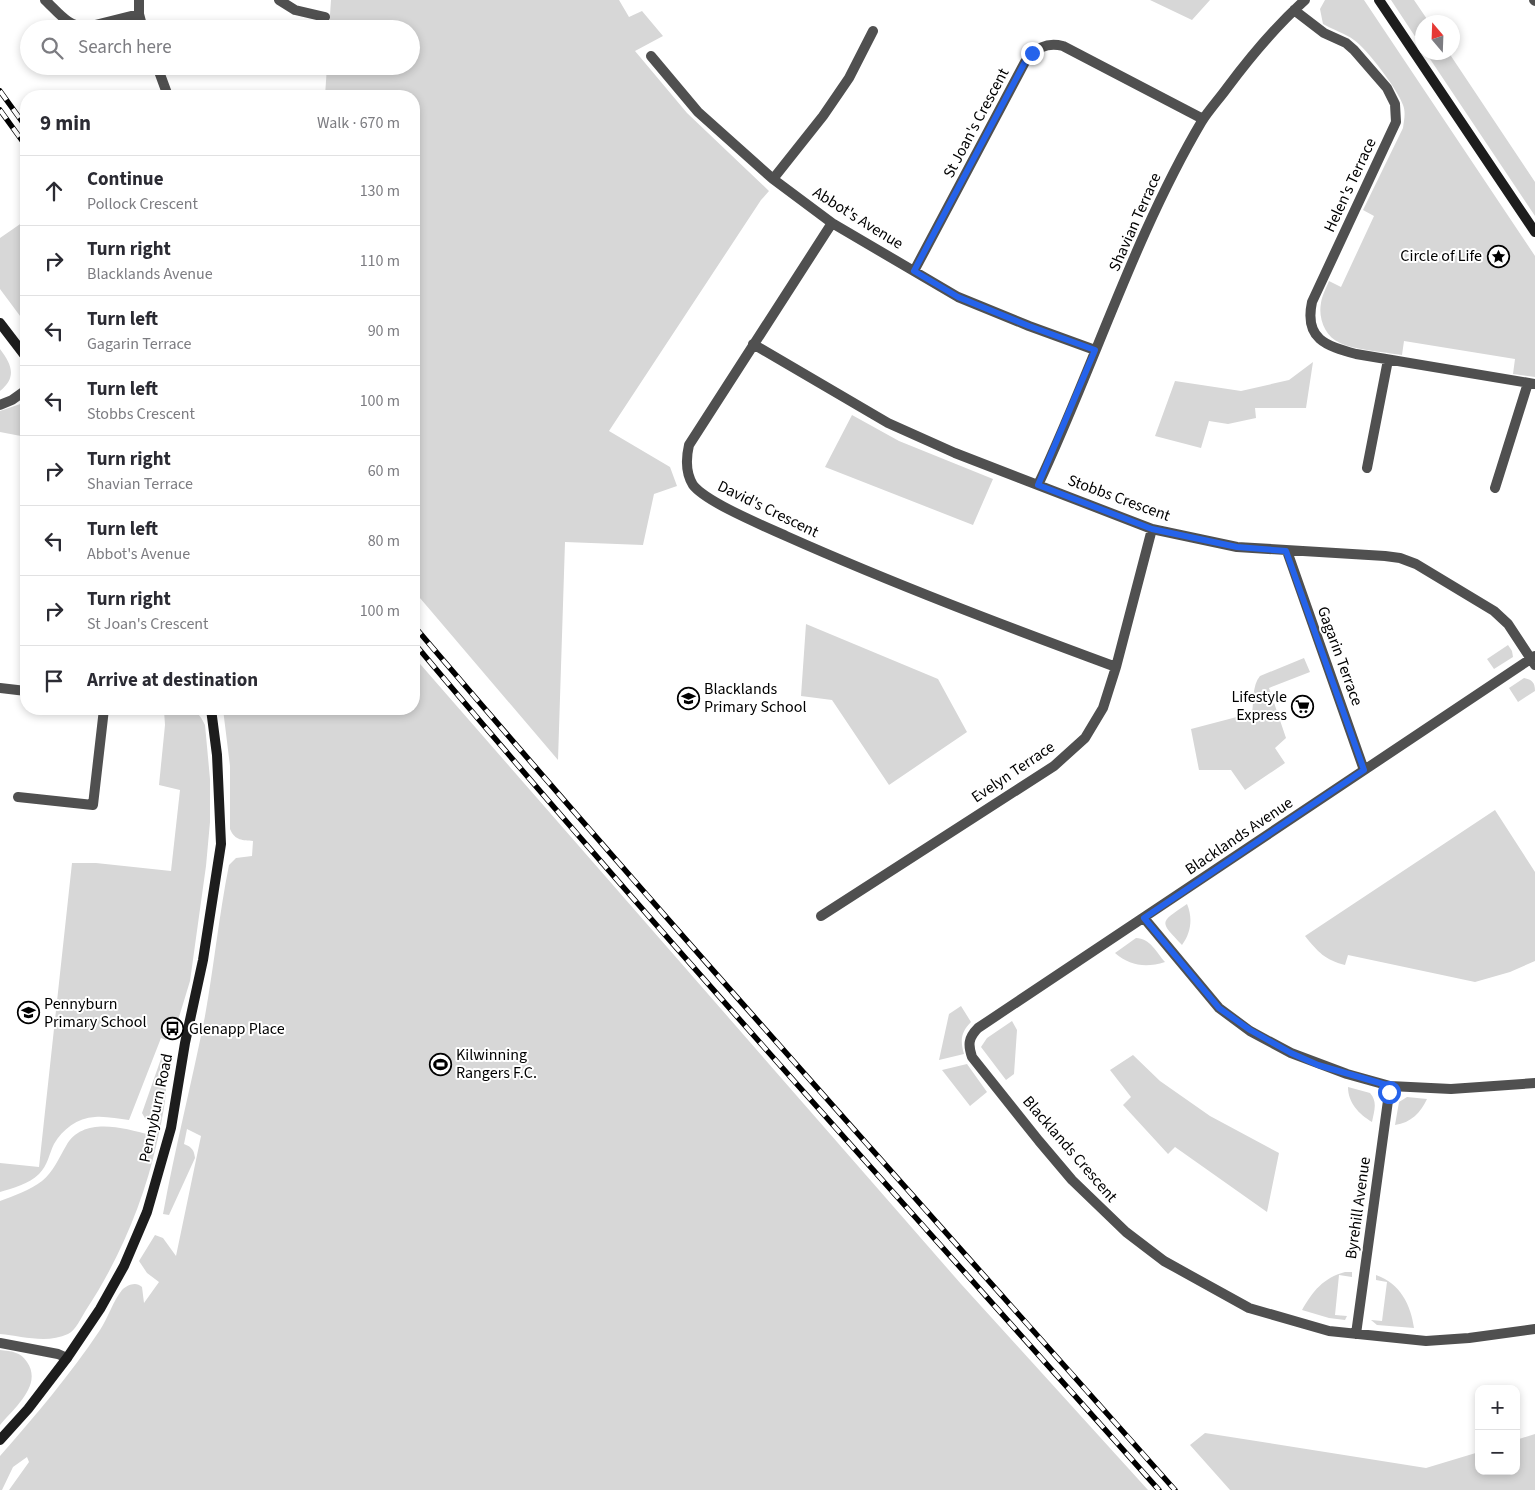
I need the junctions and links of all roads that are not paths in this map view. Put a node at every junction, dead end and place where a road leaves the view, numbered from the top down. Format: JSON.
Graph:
{"nodes":[{"id":1,"x":45,"y":0,"type":"edge"},
{"id":2,"x":139,"y":0,"type":"edge"},
{"id":3,"x":279,"y":0,"type":"edge"},
{"id":4,"x":1380,"y":0,"type":"edge"},
{"id":5,"x":1299,"y":4,"type":"edge"},
{"id":6,"x":139,"y":14,"type":"junction"},
{"id":7,"x":325,"y":17,"type":"dead end"},
{"id":8,"x":66,"y":20,"type":"edge"},
{"id":9,"x":117,"y":20,"type":"edge"},
{"id":10,"x":141,"y":20,"type":"edge"},
{"id":11,"x":873,"y":31,"type":"dead end"},
{"id":12,"x":651,"y":56,"type":"dead end"},
{"id":13,"x":160,"y":75,"type":"edge"},
{"id":14,"x":166,"y":90,"type":"edge"},
{"id":15,"x":1203,"y":120,"type":"junction"},
{"id":16,"x":773,"y":179,"type":"junction"},
{"id":17,"x":832,"y":223,"type":"junction"},
{"id":18,"x":1535,"y":232,"type":"edge"},
{"id":19,"x":914,"y":271,"type":"junction"},
{"id":20,"x":0,"y":323,"type":"edge"},
{"id":21,"x":753,"y":344,"type":"junction"},
{"id":22,"x":20,"y":349,"type":"edge"},
{"id":23,"x":1095,"y":350,"type":"junction"},
{"id":24,"x":1388,"y":360,"type":"junction"},
{"id":25,"x":1531,"y":383,"type":"edge"},
{"id":26,"x":20,"y":394,"type":"edge"},
{"id":27,"x":0,"y":405,"type":"edge"},
{"id":28,"x":1367,"y":468,"type":"dead end"},
{"id":29,"x":1038,"y":485,"type":"junction"},
{"id":30,"x":1495,"y":488,"type":"dead end"},
{"id":31,"x":1152,"y":529,"type":"junction"},
{"id":32,"x":1286,"y":551,"type":"junction"},
{"id":33,"x":1534,"y":660,"type":"edge"},
{"id":34,"x":1116,"y":667,"type":"junction"},
{"id":35,"x":0,"y":688,"type":"edge"},
{"id":36,"x":20,"y":690,"type":"edge"},
{"id":37,"x":103,"y":715,"type":"edge"},
{"id":38,"x":212,"y":715,"type":"edge"},
{"id":39,"x":1364,"y":770,"type":"junction"},
{"id":40,"x":18,"y":797,"type":"dead end"},
{"id":41,"x":821,"y":916,"type":"dead end"},
{"id":42,"x":1144,"y":918,"type":"junction"},
{"id":43,"x":968,"y":1046,"type":"joint"},
{"id":44,"x":1535,"y":1083,"type":"edge"},
{"id":45,"x":1390,"y":1086,"type":"junction"},
{"id":46,"x":1535,"y":1329,"type":"edge"},
{"id":47,"x":1356,"y":1334,"type":"junction"},
{"id":48,"x":0,"y":1343,"type":"edge"},
{"id":49,"x":67,"y":1358,"type":"junction"},
{"id":50,"x":0,"y":1440,"type":"edge"}],
"edges":[{"from":1,"to":8,"type":"street"},
{"from":2,"to":6,"type":"street"},
{"from":3,"to":7,"type":"street"},
{"from":4,"to":18,"type":"street"},
{"from":5,"to":15,"type":"street","name":"Shavian Terrace"},
{"from":5,"to":24,"type":"street","name":"Helen's Terrace"},
{"from":6,"to":9,"type":"street"},
{"from":6,"to":10,"type":"street"},
{"from":11,"to":16,"type":"street"},
{"from":12,"to":16,"type":"street","name":"Abbot's Avenue"},
{"from":13,"to":14,"type":"street"},
{"from":15,"to":19,"type":"street","name":"St Joan's Crescent"},
{"from":15,"to":23,"type":"street","name":"Shavian Terrace"},
{"from":16,"to":17,"type":"street","name":"Abbot's Avenue"},
{"from":17,"to":19,"type":"street","name":"Abbot's Avenue"},
{"from":17,"to":21,"type":"street","name":"David's Crescent"},
{"from":19,"to":23,"type":"street","name":"Abbot's Avenue"},
{"from":20,"to":22,"type":"street"},
{"from":21,"to":29,"type":"street","name":"Stobbs Crescent"},
{"from":21,"to":34,"type":"street","name":"David's Crescent"},
{"from":23,"to":29,"type":"street","name":"Shavian Terrace"},
{"from":24,"to":25,"type":"street","name":"Helen's Terrace"},
{"from":24,"to":28,"type":"street"},
{"from":25,"to":30,"type":"street","name":"Helen's Terrace"},
{"from":26,"to":27,"type":"street"},
{"from":29,"to":31,"type":"street","name":"Stobbs Crescent"},
{"from":31,"to":32,"type":"street","name":"Stobbs Crescent"},
{"from":31,"to":34,"type":"street","name":"Evelyn Terrace"},
{"from":32,"to":33,"type":"street","name":"Stobbs Crescent"},
{"from":32,"to":39,"type":"street","name":"Gagarin Terrace"},
{"from":33,"to":39,"type":"street","name":"Blacklands Avenue"},
{"from":34,"to":41,"type":"street","name":"Evelyn Terrace"},
{"from":35,"to":36,"type":"street"},
{"from":37,"to":40,"type":"street"},
{"from":38,"to":49,"type":"street","name":"Pennyburn Road"},
{"from":39,"to":42,"type":"street","name":"Blacklands Avenue"},
{"from":42,"to":43,"type":"street","name":"Blacklands Avenue"},
{"from":42,"to":45,"type":"street"},
{"from":43,"to":47,"type":"street","name":"Blacklands Crescent"},
{"from":44,"to":45,"type":"street"},
{"from":45,"to":47,"type":"street","name":"Byrehill Avenue"},
{"from":46,"to":47,"type":"street","name":"Blacklands Crescent"},
{"from":48,"to":49,"type":"street"},
{"from":49,"to":50,"type":"street","name":"Pennyburn Road"}]}
